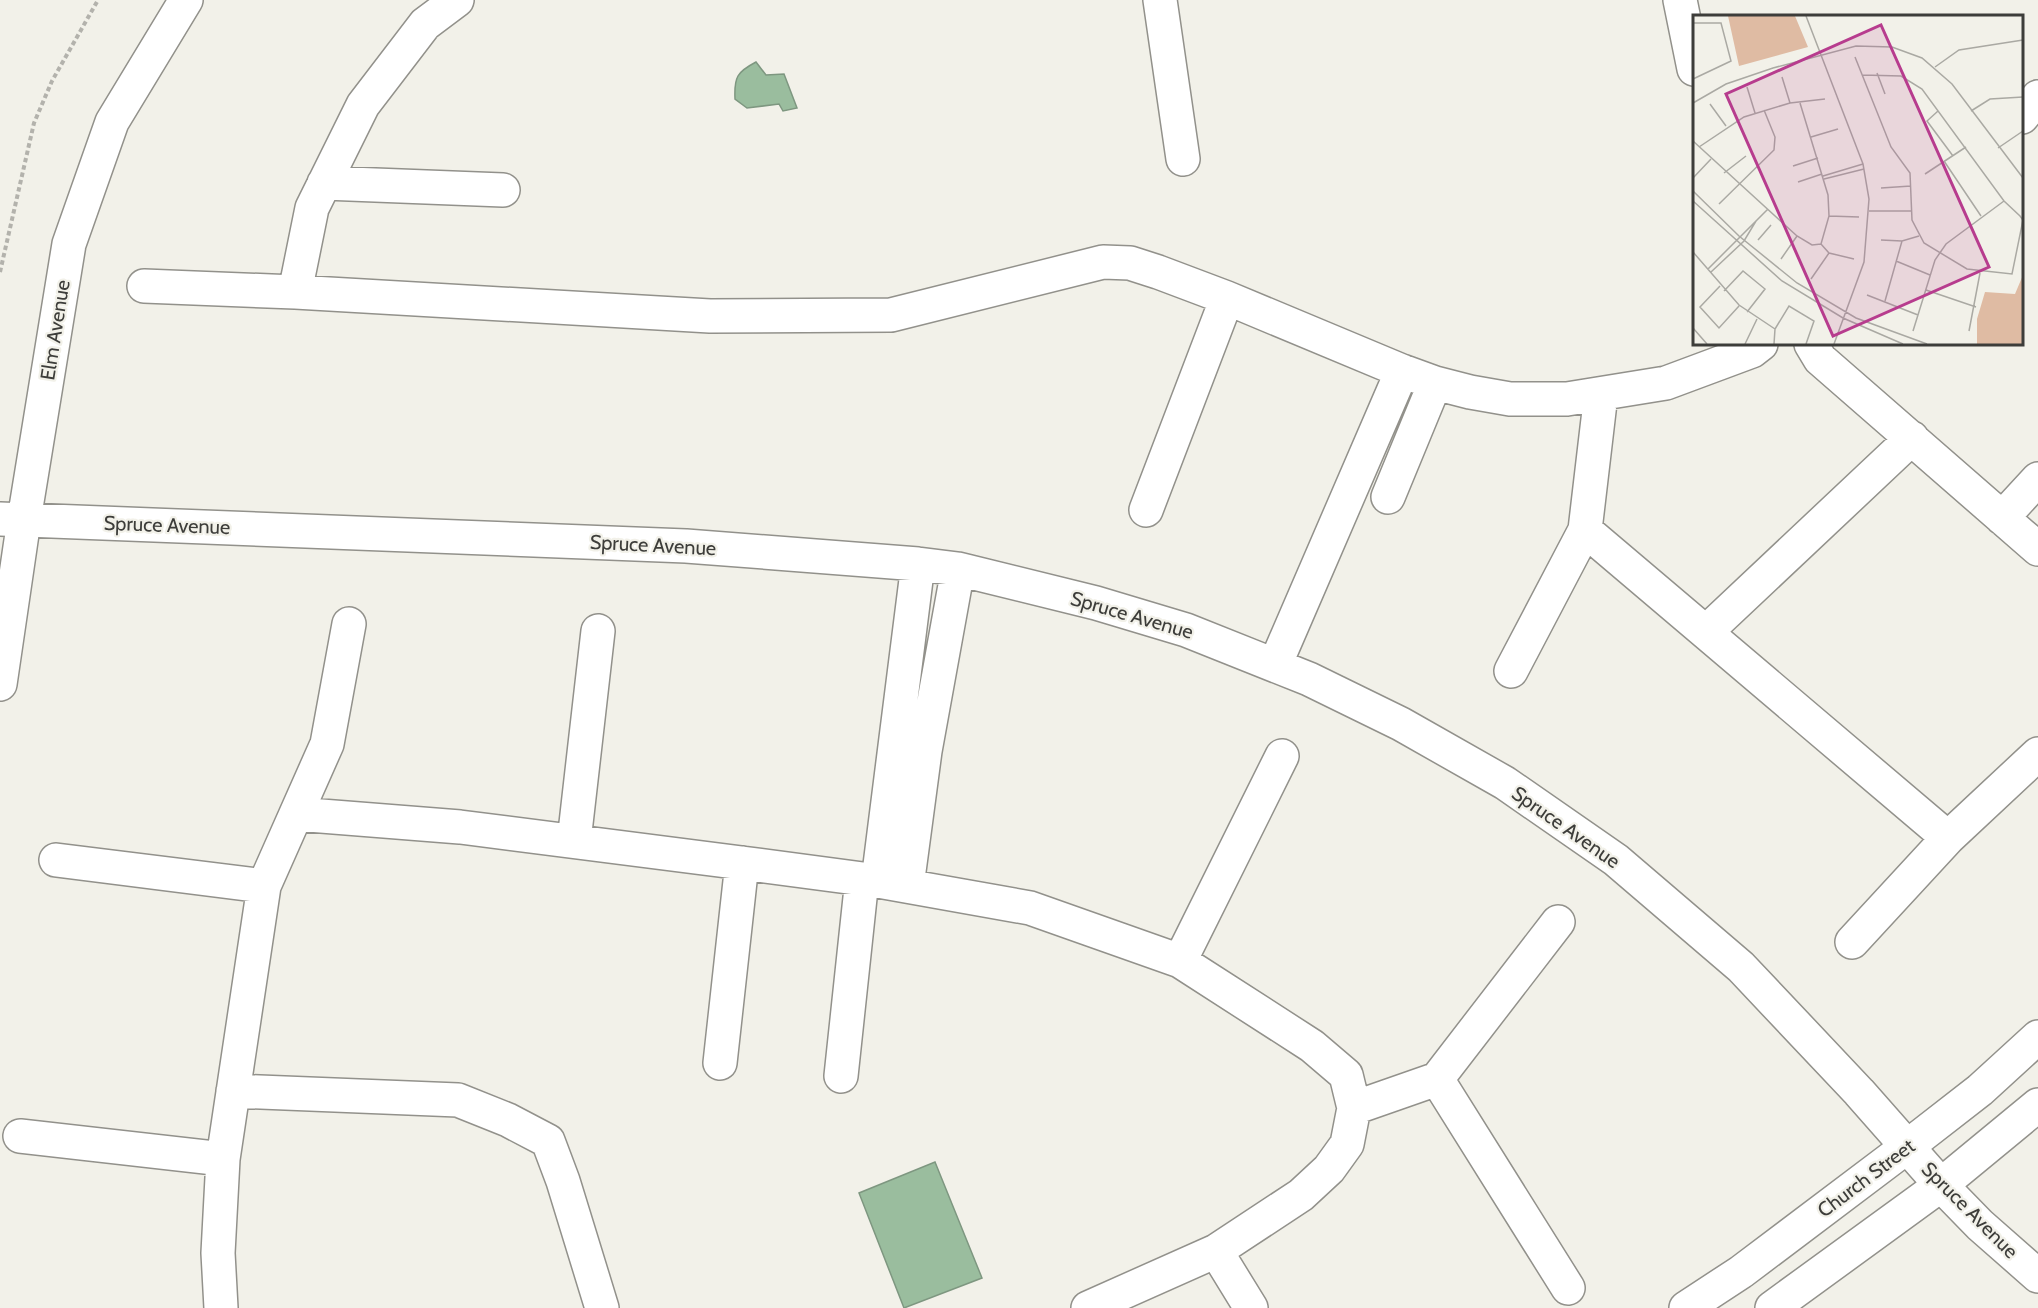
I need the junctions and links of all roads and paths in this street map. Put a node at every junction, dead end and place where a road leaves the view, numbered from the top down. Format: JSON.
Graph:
{"nodes":[{"id":1,"x":98,"y":0,"type":"edge"},
{"id":2,"x":186,"y":0,"type":"edge"},
{"id":3,"x":457,"y":0,"type":"edge"},
{"id":4,"x":1160,"y":0,"type":"edge"},
{"id":5,"x":1680,"y":0,"type":"edge"},
{"id":6,"x":1693,"y":60,"type":"edge"},
{"id":7,"x":2038,"y":97,"type":"edge"},
{"id":8,"x":2023,"y":116,"type":"edge"},
{"id":9,"x":1183,"y":159,"type":"dead end"},
{"id":10,"x":324,"y":183,"type":"junction"},
{"id":11,"x":503,"y":190,"type":"dead end"},
{"id":12,"x":0,"y":272,"type":"edge"},
{"id":13,"x":144,"y":286,"type":"dead end"},
{"id":14,"x":295,"y":292,"type":"junction"},
{"id":15,"x":1227,"y":298,"type":"junction"},
{"id":16,"x":1760,"y":345,"type":"edge"},
{"id":17,"x":1812,"y":345,"type":"edge"},
{"id":18,"x":1402,"y":371,"type":"junction"},
{"id":19,"x":1435,"y":383,"type":"junction"},
{"id":20,"x":1601,"y":394,"type":"junction"},
{"id":21,"x":1912,"y":438,"type":"junction"},
{"id":22,"x":2038,"y":479,"type":"edge"},
{"id":23,"x":1388,"y":497,"type":"dead end"},
{"id":24,"x":1146,"y":510,"type":"dead end"},
{"id":25,"x":2002,"y":518,"type":"junction"},
{"id":26,"x":12,"y":520,"type":"edge"},
{"id":27,"x":1585,"y":530,"type":"junction"},
{"id":28,"x":2038,"y":549,"type":"edge"},
{"id":29,"x":918,"y":564,"type":"junction"},
{"id":30,"x":958,"y":569,"type":"junction"},
{"id":31,"x":350,"y":624,"type":"dead end"},
{"id":32,"x":598,"y":631,"type":"dead end"},
{"id":33,"x":1706,"y":632,"type":"junction"},
{"id":34,"x":1275,"y":665,"type":"junction"},
{"id":35,"x":1511,"y":671,"type":"dead end"},
{"id":36,"x":0,"y":684,"type":"edge"},
{"id":37,"x":2038,"y":754,"type":"edge"},
{"id":38,"x":1282,"y":756,"type":"dead end"},
{"id":39,"x":296,"y":814,"type":"junction"},
{"id":40,"x":1948,"y":838,"type":"junction"},
{"id":41,"x":574,"y":842,"type":"junction"},
{"id":42,"x":56,"y":860,"type":"dead end"},
{"id":43,"x":742,"y":863,"type":"junction"},
{"id":44,"x":882,"y":882,"type":"junction"},
{"id":45,"x":264,"y":886,"type":"junction"},
{"id":46,"x":1558,"y":922,"type":"dead end"},
{"id":47,"x":1852,"y":942,"type":"dead end"},
{"id":48,"x":1180,"y":961,"type":"junction"},
{"id":49,"x":2038,"y":1037,"type":"edge"},
{"id":50,"x":720,"y":1063,"type":"dead end"},
{"id":51,"x":841,"y":1076,"type":"dead end"},
{"id":52,"x":1437,"y":1079,"type":"junction"},
{"id":53,"x":233,"y":1091,"type":"junction"},
{"id":54,"x":2038,"y":1105,"type":"edge"},
{"id":55,"x":1354,"y":1108,"type":"junction"},
{"id":56,"x":20,"y":1136,"type":"dead end"},
{"id":57,"x":1908,"y":1146,"type":"junction"},
{"id":58,"x":223,"y":1159,"type":"junction"},
{"id":59,"x":1941,"y":1185,"type":"junction"},
{"id":60,"x":1216,"y":1251,"type":"junction"},
{"id":61,"x":2038,"y":1276,"type":"edge"},
{"id":62,"x":1568,"y":1288,"type":"dead end"},
{"id":63,"x":221,"y":1308,"type":"edge"},
{"id":64,"x":602,"y":1308,"type":"edge"},
{"id":65,"x":1088,"y":1308,"type":"edge"},
{"id":66,"x":1251,"y":1308,"type":"edge"},
{"id":67,"x":1686,"y":1308,"type":"edge"},
{"id":68,"x":1772,"y":1308,"type":"edge"}],
"edges":[{"from":1,"to":12,"type":"path"},
{"from":2,"to":26,"type":"street","name":"Elm Avenue"},
{"from":3,"to":10,"type":"street"},
{"from":4,"to":9,"type":"street"},
{"from":5,"to":6,"type":"street"},
{"from":7,"to":8,"type":"street"},
{"from":10,"to":11,"type":"street"},
{"from":10,"to":14,"type":"street"},
{"from":13,"to":14,"type":"street"},
{"from":14,"to":15,"type":"street"},
{"from":15,"to":18,"type":"street"},
{"from":15,"to":24,"type":"street"},
{"from":16,"to":20,"type":"street"},
{"from":17,"to":21,"type":"street"},
{"from":18,"to":19,"type":"street"},
{"from":18,"to":34,"type":"street"},
{"from":19,"to":20,"type":"street"},
{"from":19,"to":23,"type":"street"},
{"from":20,"to":27,"type":"street"},
{"from":21,"to":25,"type":"street"},
{"from":21,"to":33,"type":"street"},
{"from":22,"to":25,"type":"street"},
{"from":25,"to":28,"type":"street"},
{"from":26,"to":29,"type":"street","name":"Spruce Avenue"},
{"from":26,"to":36,"type":"street","name":"Elm Avenue"},
{"from":27,"to":33,"type":"street"},
{"from":27,"to":35,"type":"street"},
{"from":29,"to":30,"type":"street","name":"Spruce Avenue"},
{"from":29,"to":44,"type":"street"},
{"from":30,"to":34,"type":"street","name":"Spruce Avenue"},
{"from":30,"to":44,"type":"street"},
{"from":31,"to":39,"type":"street"},
{"from":32,"to":41,"type":"street"},
{"from":33,"to":40,"type":"street"},
{"from":34,"to":57,"type":"street","name":"Spruce Avenue"},
{"from":37,"to":40,"type":"street"},
{"from":38,"to":48,"type":"street"},
{"from":39,"to":41,"type":"street"},
{"from":39,"to":45,"type":"street"},
{"from":40,"to":47,"type":"street"},
{"from":41,"to":43,"type":"street"},
{"from":42,"to":45,"type":"street"},
{"from":43,"to":44,"type":"street"},
{"from":43,"to":50,"type":"street"},
{"from":44,"to":48,"type":"street"},
{"from":44,"to":51,"type":"street"},
{"from":45,"to":53,"type":"street"},
{"from":46,"to":52,"type":"street"},
{"from":48,"to":55,"type":"street"},
{"from":49,"to":57,"type":"street","name":"Church Street"},
{"from":52,"to":55,"type":"street"},
{"from":52,"to":62,"type":"street"},
{"from":53,"to":58,"type":"street"},
{"from":53,"to":64,"type":"street"},
{"from":54,"to":59,"type":"street"},
{"from":55,"to":60,"type":"street"},
{"from":56,"to":58,"type":"street"},
{"from":57,"to":59,"type":"street","name":"Spruce Avenue"},
{"from":57,"to":67,"type":"street","name":"Church Street"},
{"from":58,"to":63,"type":"street"},
{"from":59,"to":61,"type":"street","name":"Spruce Avenue"},
{"from":59,"to":68,"type":"street"},
{"from":60,"to":65,"type":"street"},
{"from":60,"to":66,"type":"street"}]}
